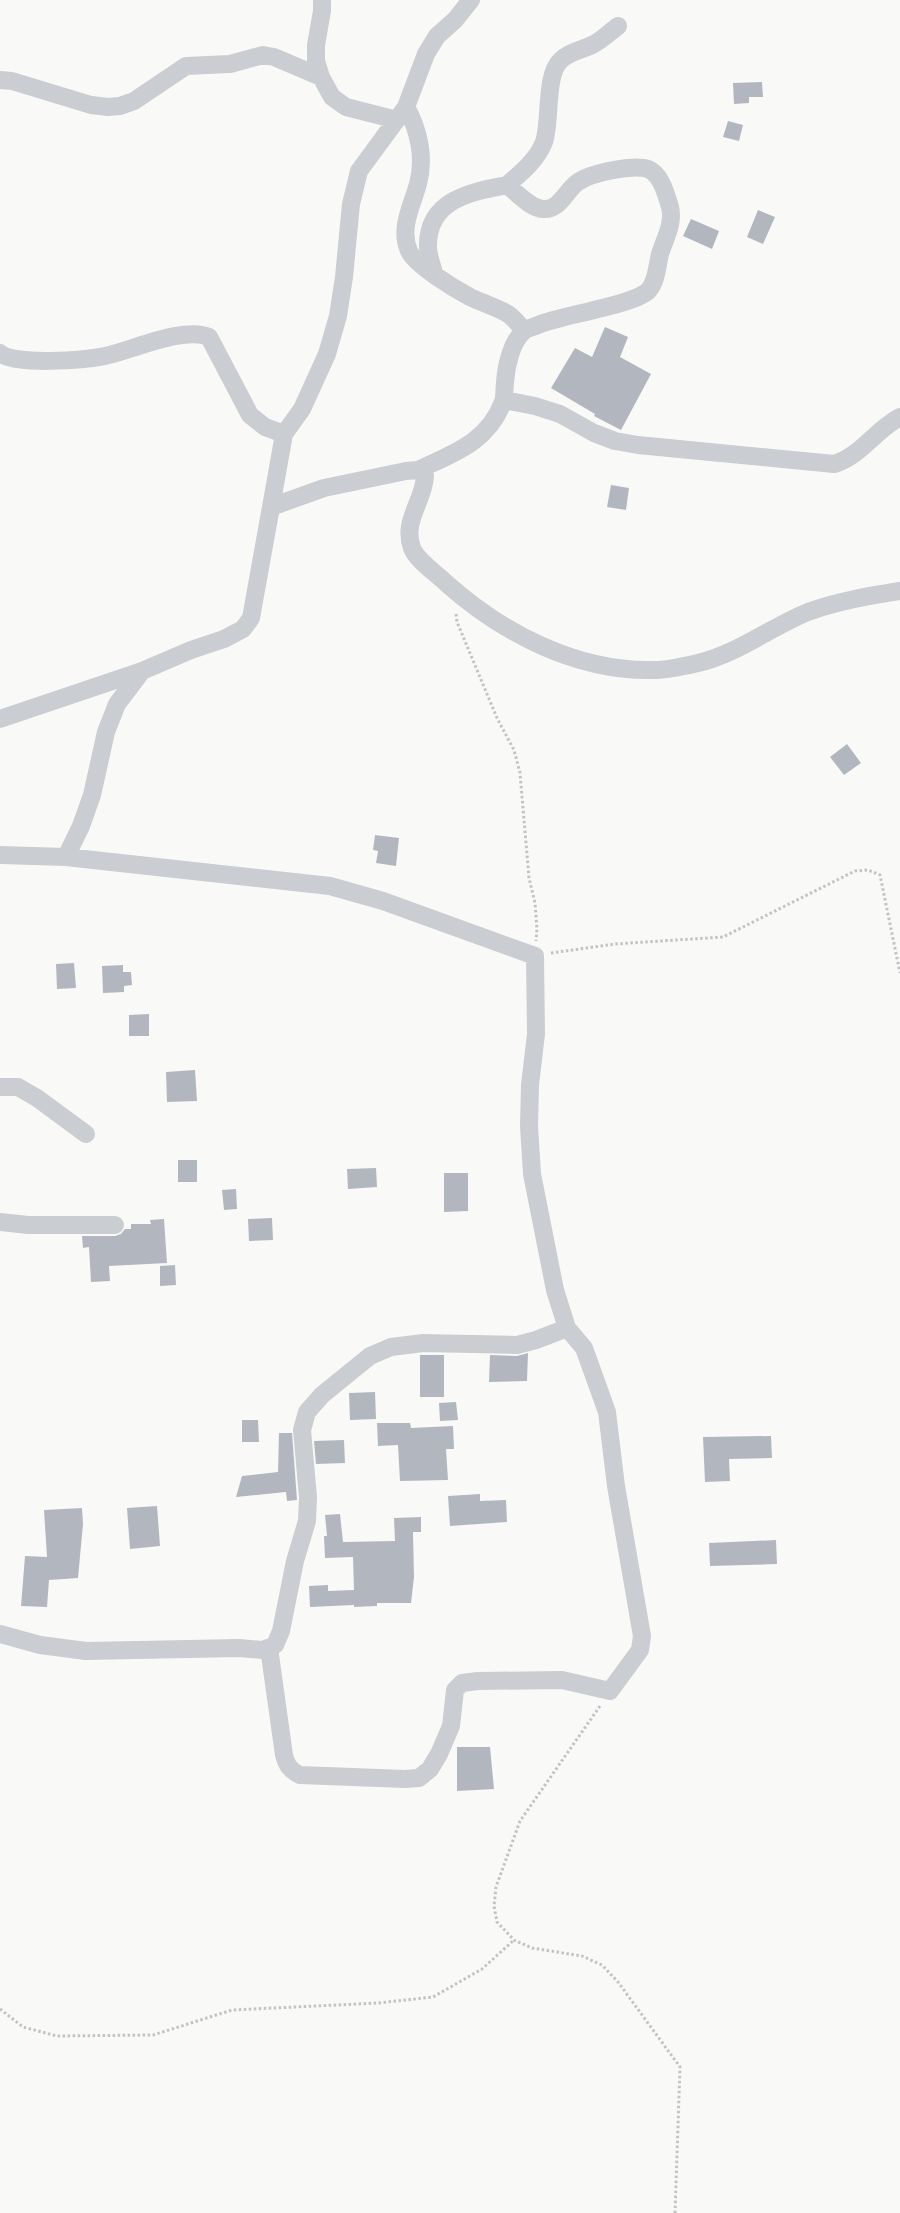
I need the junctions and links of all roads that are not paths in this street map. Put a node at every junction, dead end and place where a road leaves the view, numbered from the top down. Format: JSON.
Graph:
{"nodes":[{"id":1,"x":322,"y":0,"type":"edge"},
{"id":2,"x":471,"y":0,"type":"edge"},
{"id":3,"x":618,"y":26,"type":"dead end"},
{"id":4,"x":321,"y":78,"type":"junction"},
{"id":5,"x":0,"y":80,"type":"edge"},
{"id":6,"x":402,"y":114,"type":"junction"},
{"id":7,"x":507,"y":185,"type":"junction"},
{"id":8,"x":434,"y":273,"type":"junction"},
{"id":9,"x":524,"y":330,"type":"junction"},
{"id":10,"x":0,"y":354,"type":"edge"},
{"id":11,"x":504,"y":400,"type":"junction"},
{"id":12,"x":900,"y":417,"type":"edge"},
{"id":13,"x":284,"y":434,"type":"junction"},
{"id":14,"x":418,"y":470,"type":"junction"},
{"id":15,"x":271,"y":507,"type":"junction"},
{"id":16,"x":900,"y":591,"type":"edge"},
{"id":17,"x":142,"y":671,"type":"junction"},
{"id":18,"x":0,"y":719,"type":"edge"},
{"id":19,"x":0,"y":855,"type":"edge"},
{"id":20,"x":66,"y":857,"type":"junction"},
{"id":21,"x":0,"y":1086,"type":"edge"},
{"id":22,"x":86,"y":1134,"type":"dead end"},
{"id":23,"x":0,"y":1222,"type":"edge"},
{"id":24,"x":115,"y":1224,"type":"dead end"},
{"id":25,"x":567,"y":1328,"type":"junction"},
{"id":26,"x":0,"y":1634,"type":"edge"},
{"id":27,"x":269,"y":1648,"type":"junction"}],
"edges":[{"from":1,"to":4,"type":"street"},
{"from":2,"to":6,"type":"street"},
{"from":3,"to":7,"type":"street"},
{"from":4,"to":5,"type":"street"},
{"from":4,"to":6,"type":"street"},
{"from":6,"to":8,"type":"street"},
{"from":6,"to":13,"type":"street"},
{"from":7,"to":8,"type":"street"},
{"from":7,"to":9,"type":"street"},
{"from":8,"to":9,"type":"street"},
{"from":9,"to":11,"type":"street"},
{"from":10,"to":13,"type":"street"},
{"from":11,"to":12,"type":"street"},
{"from":11,"to":14,"type":"street"},
{"from":13,"to":15,"type":"street"},
{"from":14,"to":15,"type":"street"},
{"from":14,"to":16,"type":"street"},
{"from":15,"to":17,"type":"street"},
{"from":17,"to":18,"type":"street"},
{"from":17,"to":20,"type":"street"},
{"from":19,"to":20,"type":"street"},
{"from":20,"to":25,"type":"street"},
{"from":21,"to":22,"type":"street"},
{"from":23,"to":24,"type":"street"},
{"from":25,"to":27,"type":"street"},
{"from":25,"to":27,"type":"street"},
{"from":26,"to":27,"type":"street"}]}
